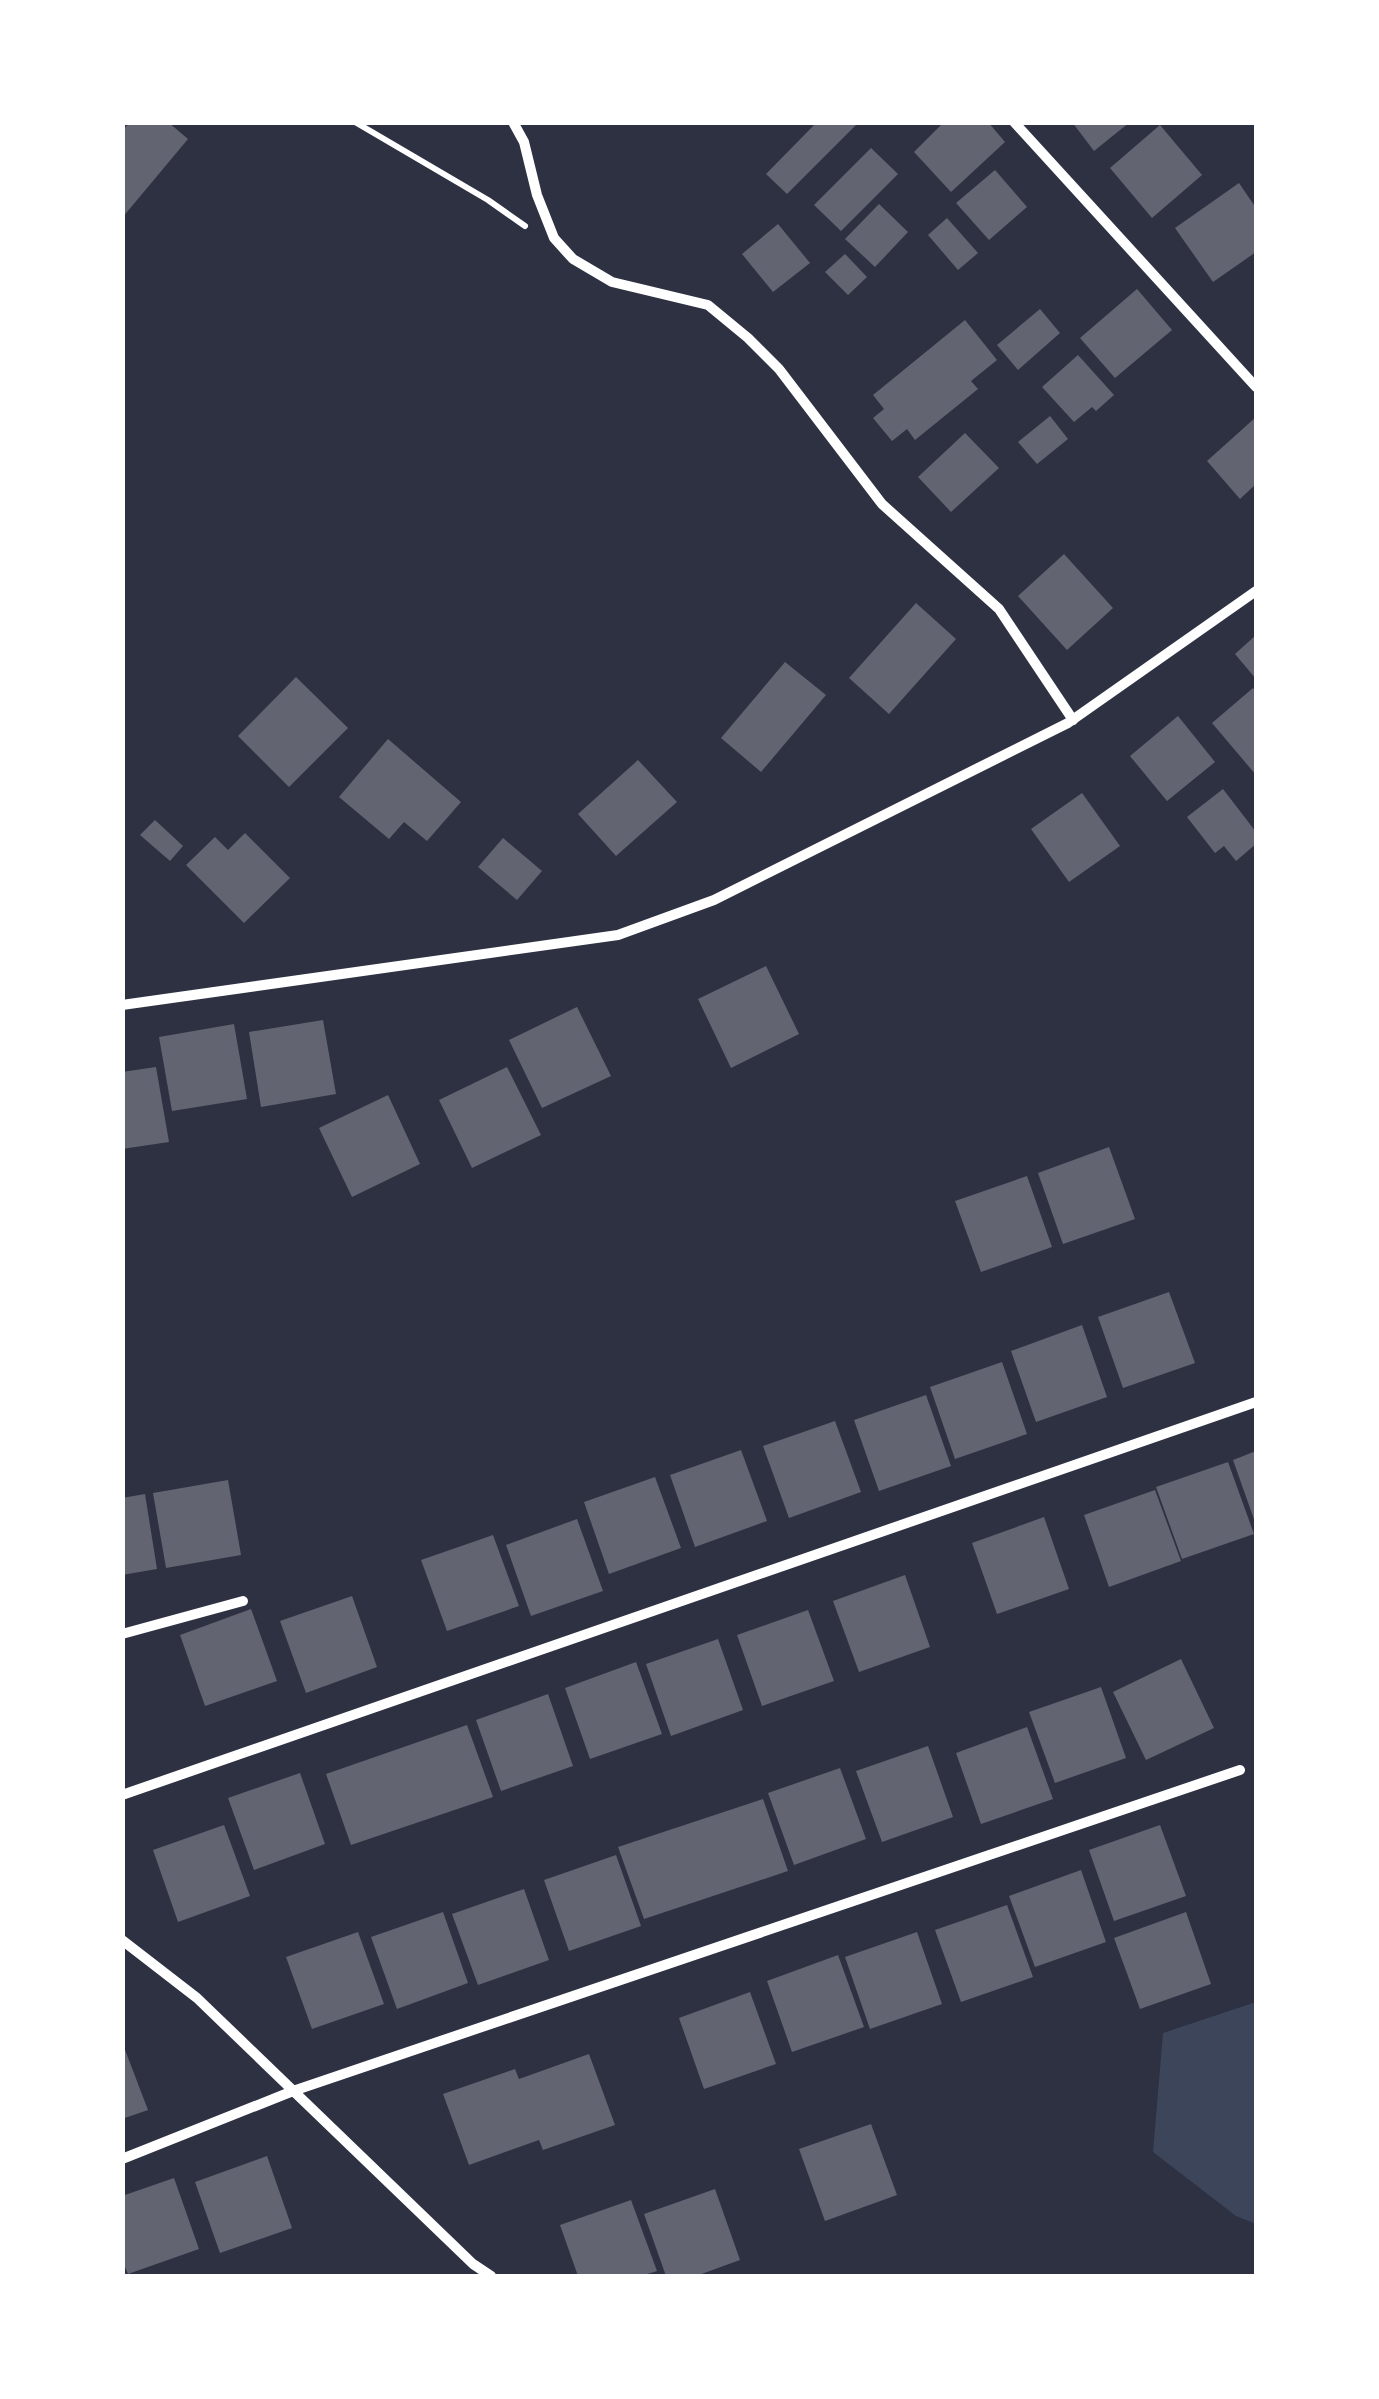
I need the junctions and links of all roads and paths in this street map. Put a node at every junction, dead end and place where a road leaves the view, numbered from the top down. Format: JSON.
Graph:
{"nodes":[{"id":1,"x":355,"y":122,"type":"edge"},
{"id":2,"x":512,"y":122,"type":"edge"},
{"id":3,"x":1014,"y":122,"type":"edge"},
{"id":4,"x":554,"y":238,"type":"junction"},
{"id":5,"x":1256,"y":386,"type":"edge"},
{"id":6,"x":1256,"y":591,"type":"edge"},
{"id":7,"x":1073,"y":720,"type":"junction"},
{"id":8,"x":122,"y":1005,"type":"edge"},
{"id":9,"x":1256,"y":1402,"type":"edge"},
{"id":10,"x":244,"y":1601,"type":"dead end"},
{"id":11,"x":122,"y":1634,"type":"edge"},
{"id":12,"x":1240,"y":1770,"type":"dead end"},
{"id":13,"x":122,"y":1795,"type":"edge"},
{"id":14,"x":122,"y":1940,"type":"edge"},
{"id":15,"x":293,"y":2091,"type":"junction"},
{"id":16,"x":122,"y":2158,"type":"edge"},
{"id":17,"x":491,"y":2276,"type":"edge"}],
"edges":[{"from":1,"to":4,"type":"path"},
{"from":2,"to":4,"type":"street"},
{"from":3,"to":5,"type":"street"},
{"from":4,"to":7,"type":"street"},
{"from":6,"to":7,"type":"street"},
{"from":7,"to":8,"type":"street"},
{"from":9,"to":13,"type":"street"},
{"from":10,"to":11,"type":"street"},
{"from":12,"to":15,"type":"street"},
{"from":14,"to":15,"type":"street"},
{"from":15,"to":16,"type":"street"},
{"from":15,"to":17,"type":"street"}]}
